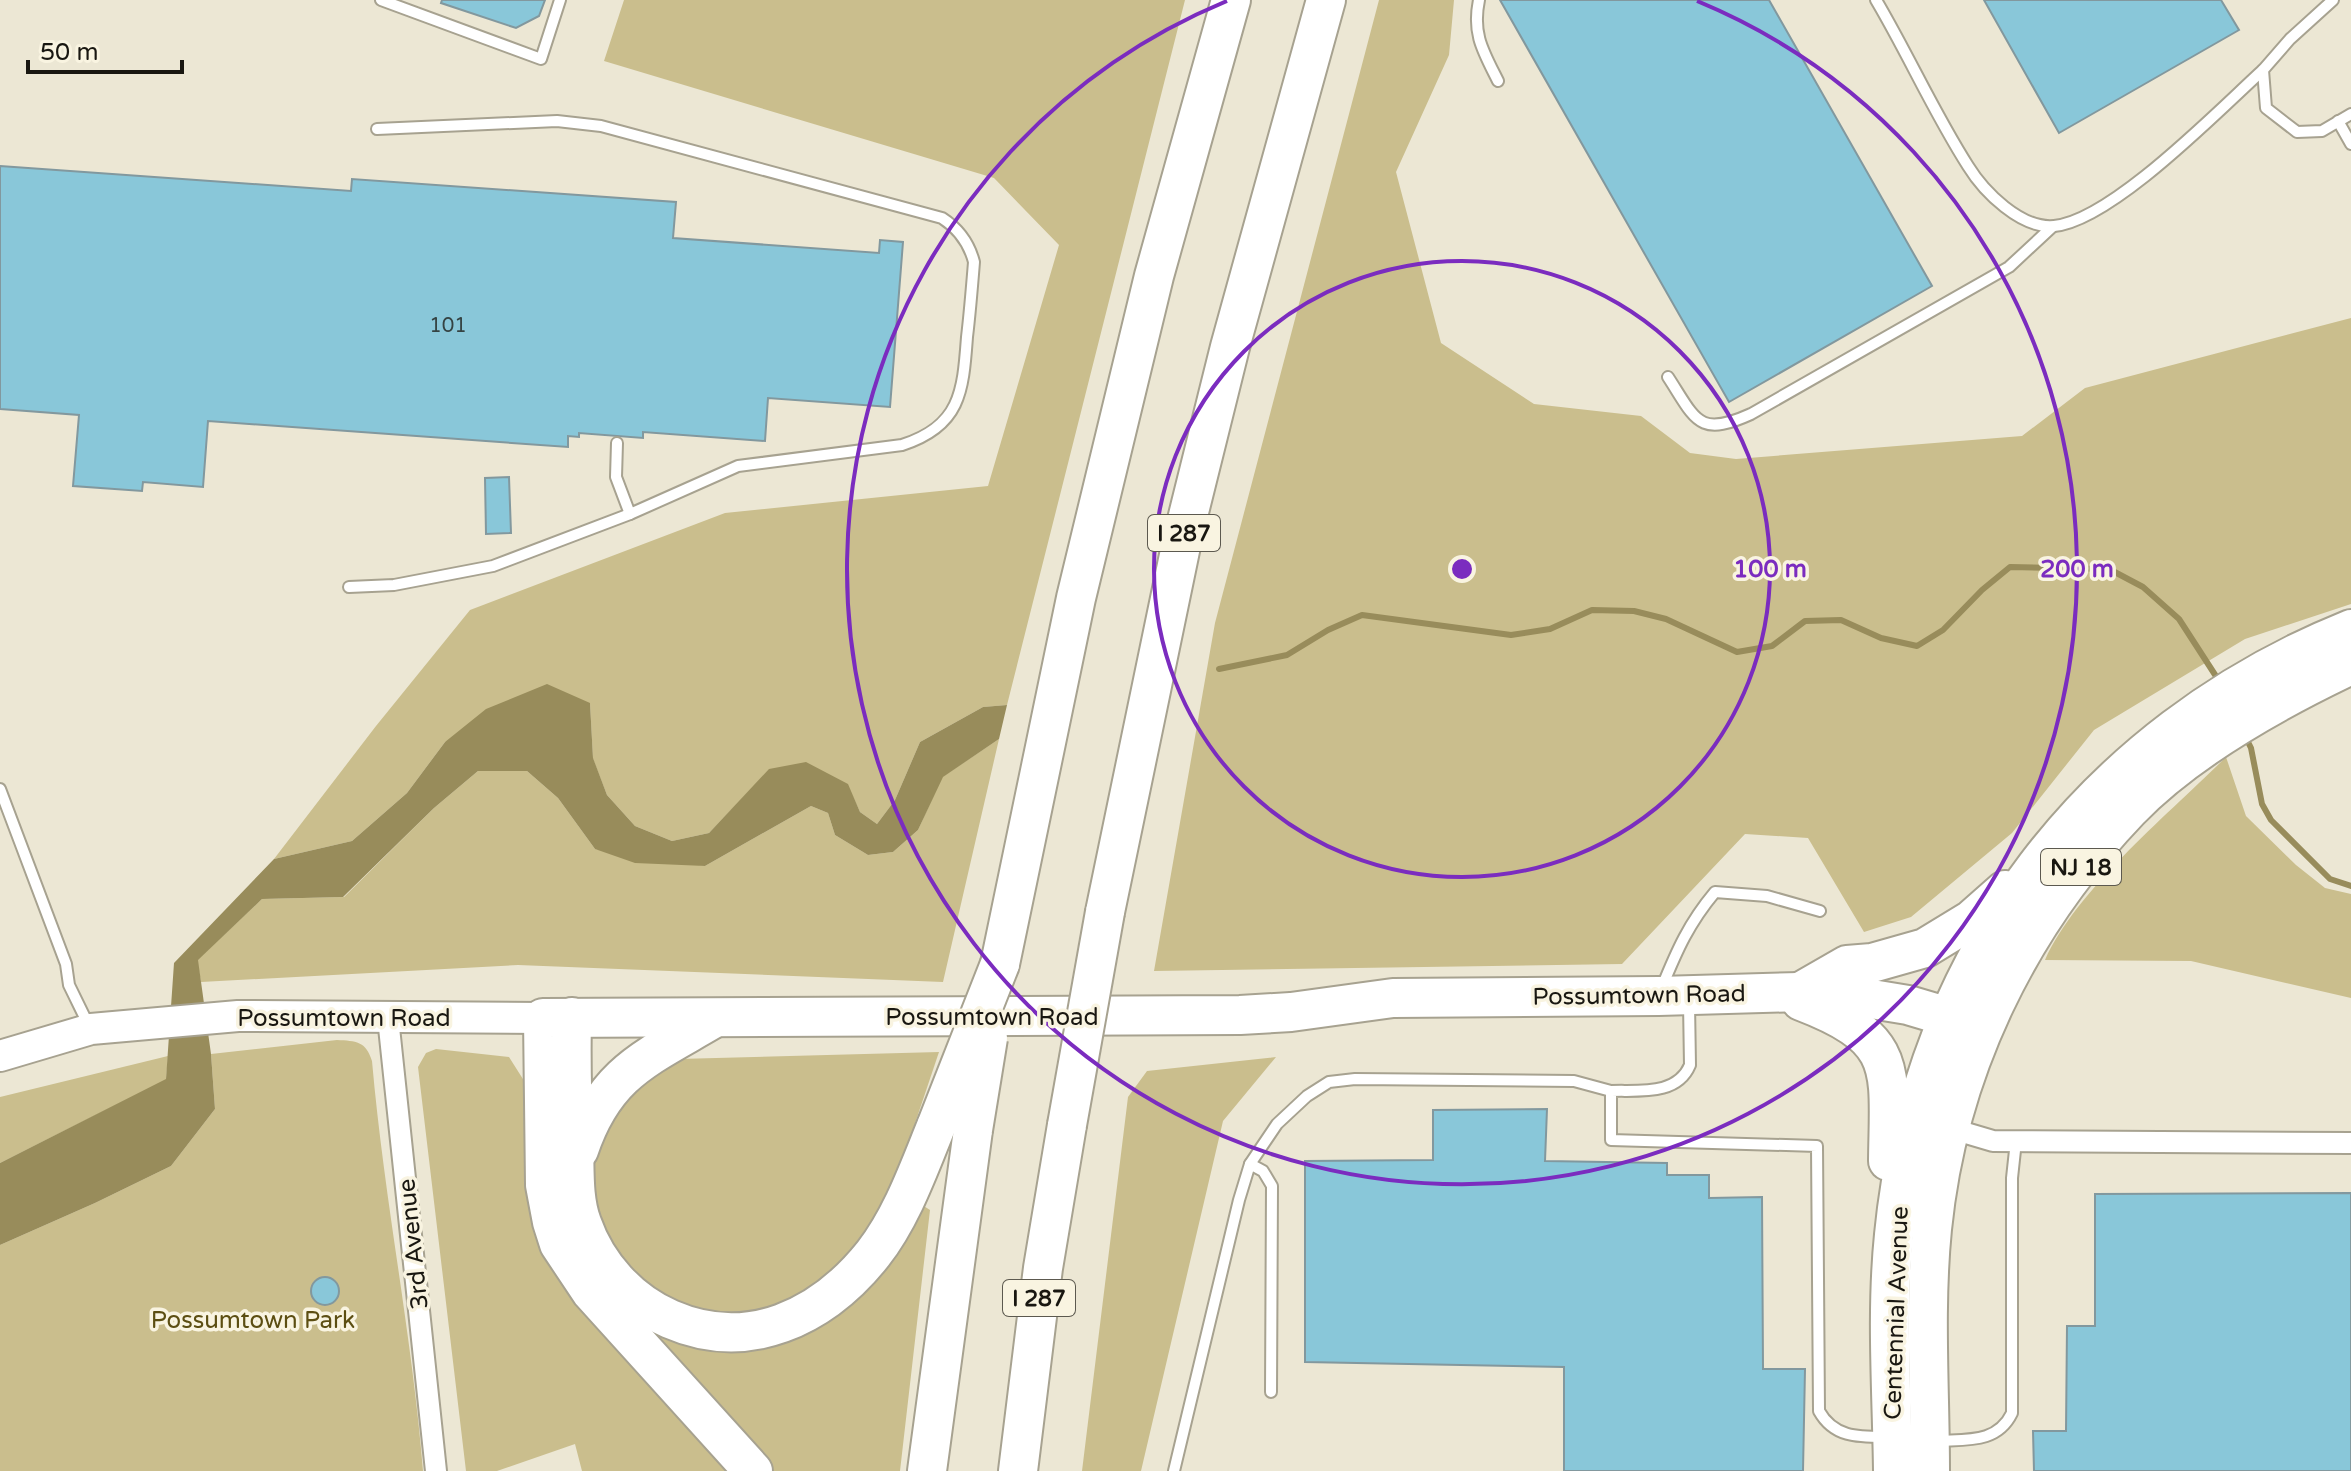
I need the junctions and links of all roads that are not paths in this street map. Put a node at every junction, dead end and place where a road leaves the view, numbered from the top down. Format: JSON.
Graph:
{"nodes":[{"id":1,"x":381,"y":0,"type":"edge"},
{"id":2,"x":560,"y":0,"type":"edge"},
{"id":3,"x":1231,"y":0,"type":"edge"},
{"id":4,"x":1326,"y":0,"type":"edge"},
{"id":5,"x":1479,"y":0,"type":"edge"},
{"id":6,"x":1876,"y":0,"type":"edge"},
{"id":7,"x":2333,"y":0,"type":"edge"},
{"id":8,"x":2263,"y":70,"type":"junction"},
{"id":9,"x":1498,"y":81,"type":"dead end"},
{"id":10,"x":2351,"y":114,"type":"edge"},
{"id":11,"x":2338,"y":121,"type":"junction"},
{"id":12,"x":377,"y":129,"type":"dead end"},
{"id":13,"x":2351,"y":144,"type":"edge"},
{"id":14,"x":2052,"y":227,"type":"junction"},
{"id":15,"x":1668,"y":377,"type":"dead end"},
{"id":16,"x":617,"y":443,"type":"dead end"},
{"id":17,"x":630,"y":514,"type":"junction"},
{"id":18,"x":349,"y":587,"type":"dead end"},
{"id":19,"x":2351,"y":629,"type":"edge"},
{"id":20,"x":2351,"y":665,"type":"edge"},
{"id":21,"x":2250,"y":698,"type":"junction"},
{"id":22,"x":2209,"y":724,"type":"junction"},
{"id":23,"x":0,"y":789,"type":"edge"},
{"id":24,"x":2035,"y":865,"type":"junction"},
{"id":25,"x":1820,"y":911,"type":"dead end"},
{"id":26,"x":1790,"y":992,"type":"junction"},
{"id":27,"x":1674,"y":996,"type":"junction"},
{"id":28,"x":388,"y":1018,"type":"junction"},
{"id":29,"x":557,"y":1018,"type":"junction"},
{"id":30,"x":714,"y":1019,"type":"junction"},
{"id":31,"x":1965,"y":1021,"type":"junction"},
{"id":32,"x":91,"y":1029,"type":"junction"},
{"id":33,"x":0,"y":1056,"type":"edge"},
{"id":34,"x":1611,"y":1091,"type":"junction"},
{"id":35,"x":955,"y":1127,"type":"junction"},
{"id":36,"x":1949,"y":1128,"type":"junction"},
{"id":37,"x":2016,"y":1141,"type":"junction"},
{"id":38,"x":2351,"y":1143,"type":"edge"},
{"id":39,"x":575,"y":1164,"type":"junction"},
{"id":40,"x":1250,"y":1164,"type":"junction"},
{"id":41,"x":1894,"y":1235,"type":"junction"},
{"id":42,"x":1271,"y":1392,"type":"dead end"},
{"id":43,"x":1893,"y":1454,"type":"edge"},
{"id":44,"x":1930,"y":1456,"type":"edge"},
{"id":45,"x":436,"y":1471,"type":"edge"},
{"id":46,"x":753,"y":1471,"type":"edge"},
{"id":47,"x":927,"y":1471,"type":"edge"},
{"id":48,"x":1018,"y":1471,"type":"edge"},
{"id":49,"x":1174,"y":1471,"type":"edge"}],
"edges":[{"from":1,"to":2,"type":"lane"},
{"from":3,"to":35,"type":"highway","bridge":true},
{"from":4,"to":48,"type":"highway","number":"I 287","bridge":true},
{"from":5,"to":9,"type":"lane"},
{"from":6,"to":14,"type":"lane"},
{"from":7,"to":8,"type":"lane"},
{"from":8,"to":11,"type":"lane"},
{"from":8,"to":14,"type":"lane"},
{"from":10,"to":11,"type":"lane"},
{"from":11,"to":13,"type":"lane"},
{"from":12,"to":17,"type":"lane"},
{"from":14,"to":15,"type":"lane"},
{"from":16,"to":17,"type":"lane"},
{"from":17,"to":18,"type":"lane"},
{"from":19,"to":21,"type":"highway","name":"Centennial Avenue","number":"NJ 18"},
{"from":20,"to":21,"type":"highway","name":"Centennial Avenue","number":"NJ 18"},
{"from":21,"to":22,"type":"highway","name":"Centennial Avenue","number":"NJ 18"},
{"from":22,"to":24,"type":"highway","name":"Centennial Avenue","number":"NJ 18"},
{"from":22,"to":31,"type":"highway","name":"Centennial Avenue","number":"NJ 18"},
{"from":23,"to":32,"type":"lane"},
{"from":24,"to":26,"type":"highway"},
{"from":24,"to":31,"type":"highway","name":"Centennial Avenue","number":"NJ 18"},
{"from":25,"to":27,"type":"lane"},
{"from":26,"to":27,"type":"highway","name":"Possumtown Road"},
{"from":26,"to":31,"type":"highway","name":"Possumtown Road"},
{"from":26,"to":41,"type":"highway"},
{"from":27,"to":30,"type":"highway","name":"Possumtown Road"},
{"from":27,"to":34,"type":"lane"},
{"from":28,"to":29,"type":"main road","name":"Possumtown Road"},
{"from":28,"to":32,"type":"main road","name":"Possumtown Road"},
{"from":28,"to":45,"type":"street","name":"3rd Avenue"},
{"from":29,"to":30,"type":"highway","name":"Possumtown Road"},
{"from":29,"to":39,"type":"highway"},
{"from":29,"to":46,"type":"highway"},
{"from":30,"to":39,"type":"highway"},
{"from":31,"to":36,"type":"highway","name":"Centennial Avenue"},
{"from":31,"to":41,"type":"highway","name":"Centennial Avenue"},
{"from":32,"to":33,"type":"main road","name":"Possumtown Road"},
{"from":34,"to":40,"type":"lane"},
{"from":34,"to":43,"type":"lane"},
{"from":35,"to":39,"type":"highway"},
{"from":35,"to":47,"type":"highway"},
{"from":36,"to":37,"type":"street"},
{"from":36,"to":44,"type":"highway","name":"Centennial Avenue"},
{"from":37,"to":38,"type":"street"},
{"from":37,"to":44,"type":"lane"},
{"from":40,"to":42,"type":"lane"},
{"from":40,"to":49,"type":"lane"},
{"from":41,"to":43,"type":"highway","name":"Centennial Avenue"}]}
